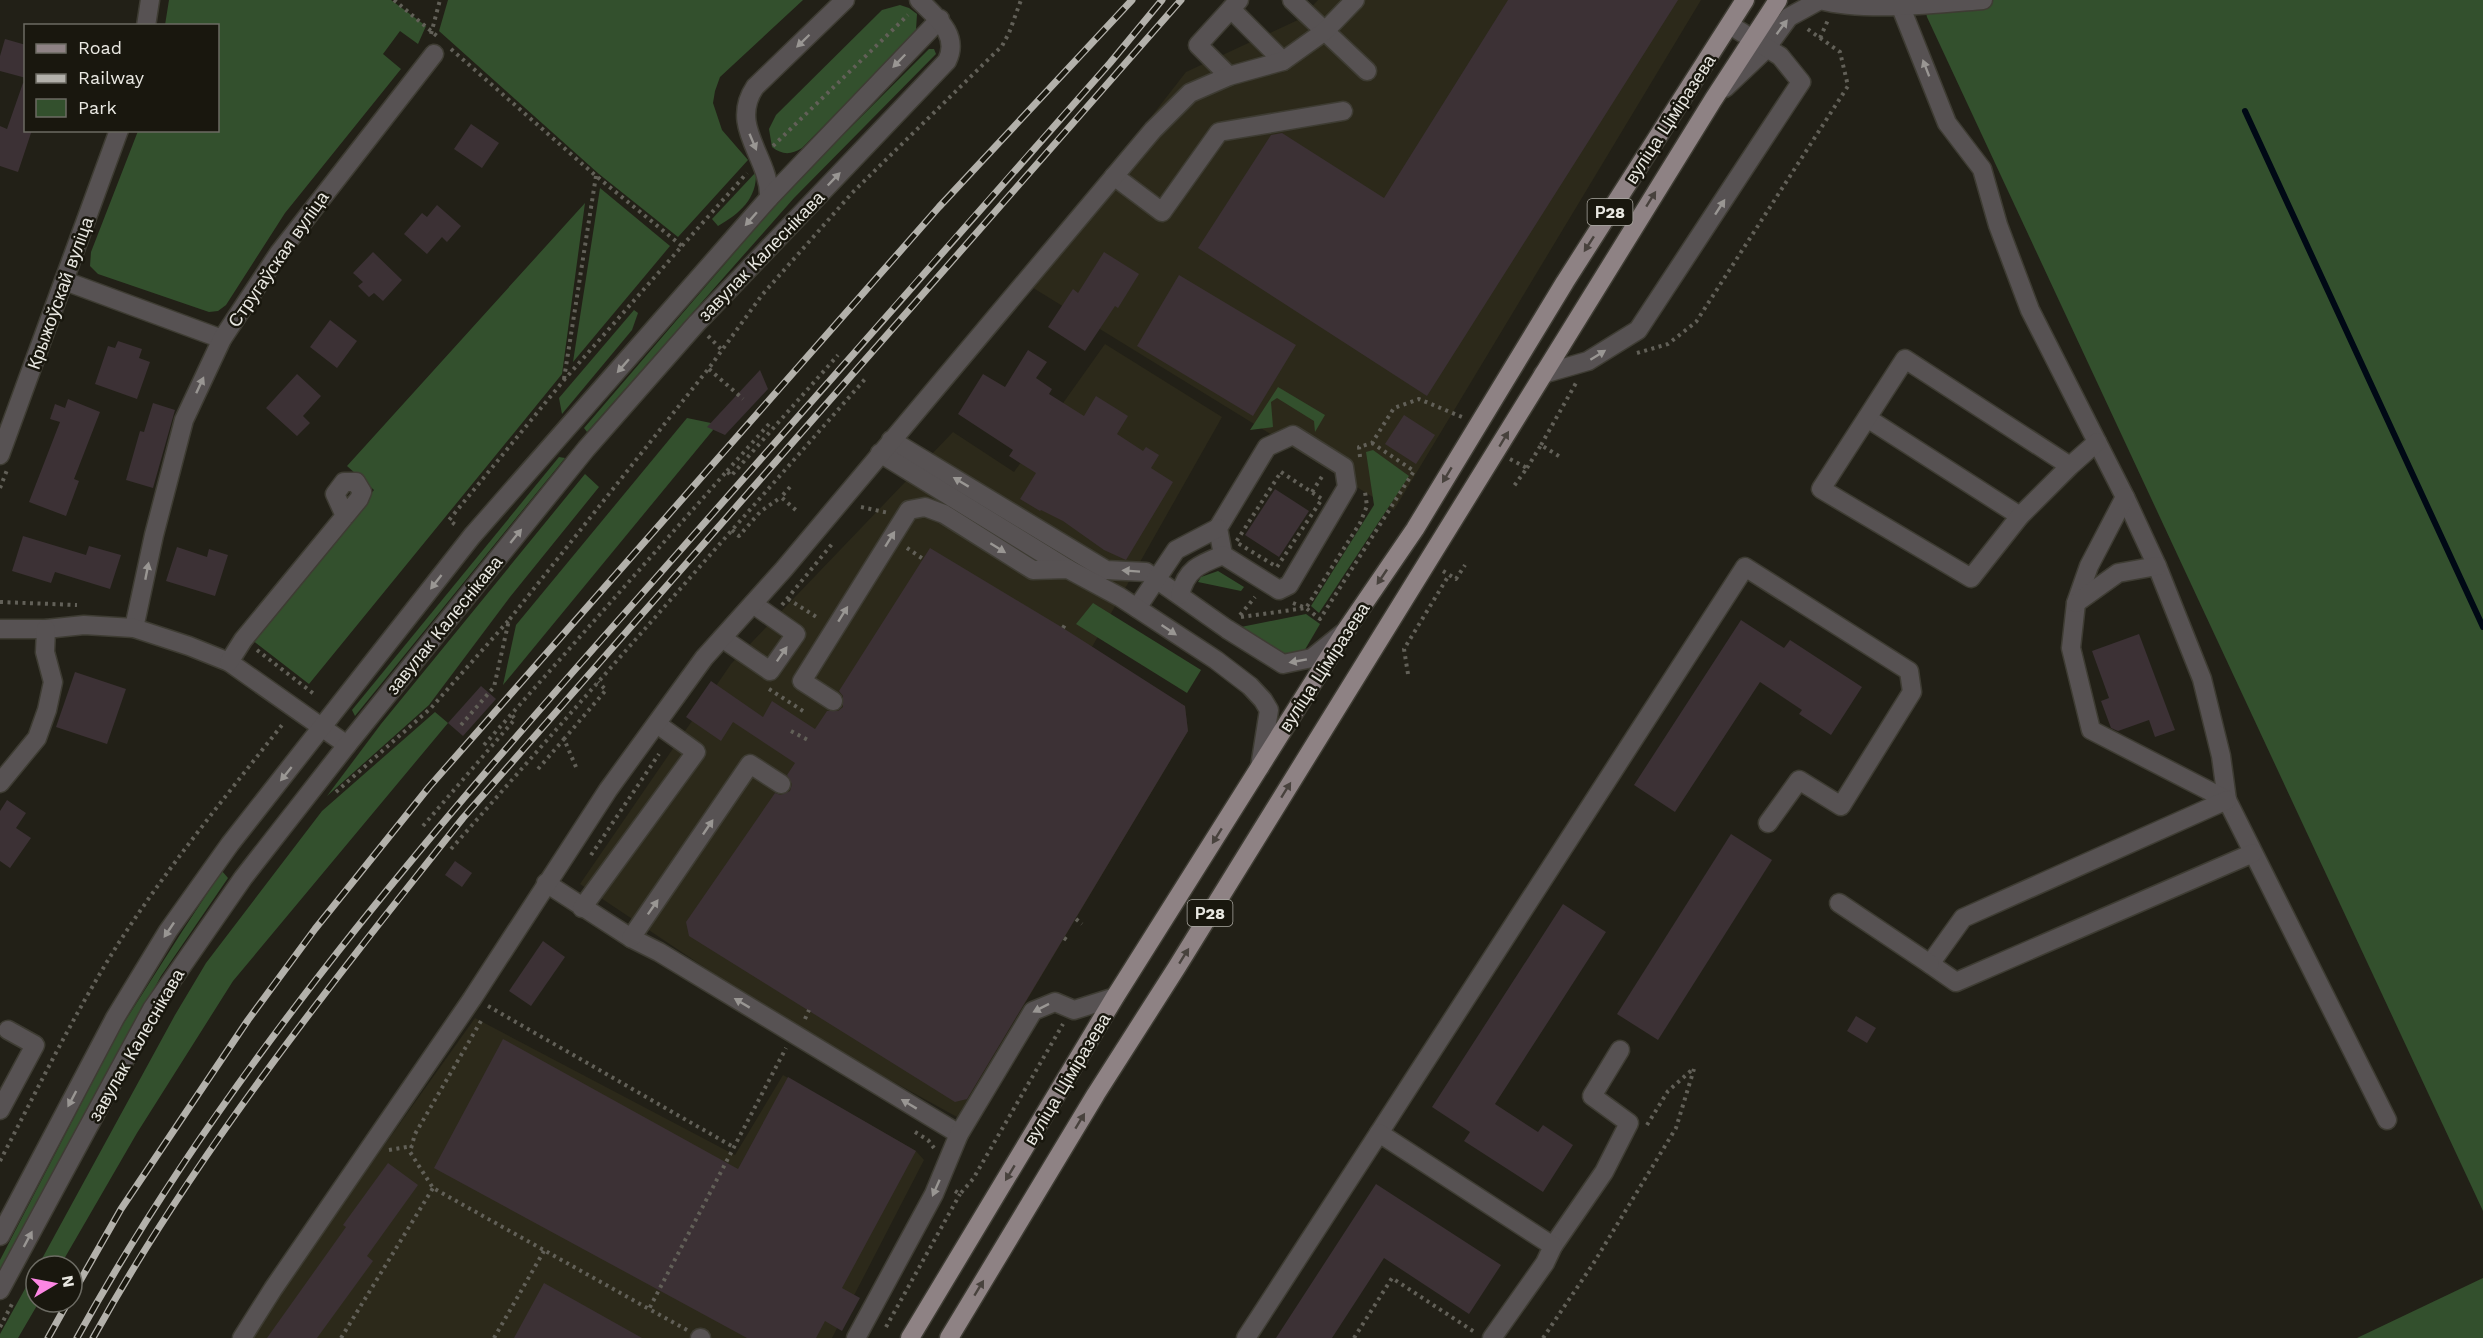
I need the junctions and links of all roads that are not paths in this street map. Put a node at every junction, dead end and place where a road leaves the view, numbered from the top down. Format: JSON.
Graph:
{"nodes":[{"id":1,"x":150,"y":0,"type":"edge"},
{"id":2,"x":844,"y":0,"type":"edge"},
{"id":3,"x":1292,"y":0,"type":"edge"},
{"id":4,"x":1355,"y":0,"type":"edge"},
{"id":5,"x":1746,"y":0,"type":"edge"},
{"id":6,"x":1983,"y":0,"type":"edge"},
{"id":7,"x":920,"y":1,"type":"edge"},
{"id":8,"x":1776,"y":3,"type":"edge"},
{"id":9,"x":1898,"y":3,"type":"edge"},
{"id":10,"x":1235,"y":4,"type":"edge"},
{"id":11,"x":940,"y":19,"type":"junction"},
{"id":12,"x":147,"y":24,"type":"edge"},
{"id":13,"x":1730,"y":25,"type":"junction"},
{"id":14,"x":1325,"y":31,"type":"junction"},
{"id":15,"x":1759,"y":43,"type":"junction"},
{"id":16,"x":437,"y":52,"type":"road end"},
{"id":17,"x":1283,"y":61,"type":"junction"},
{"id":18,"x":1367,"y":71,"type":"dead end"},
{"id":19,"x":1229,"y":76,"type":"junction"},
{"id":20,"x":1343,"y":111,"type":"dead end"},
{"id":21,"x":118,"y":132,"type":"edge"},
{"id":22,"x":1114,"y":176,"type":"junction"},
{"id":23,"x":769,"y":198,"type":"junction"},
{"id":24,"x":64,"y":281,"type":"junction"},
{"id":25,"x":222,"y":339,"type":"junction"},
{"id":26,"x":1543,"y":374,"type":"junction"},
{"id":27,"x":1867,"y":418,"type":"junction"},
{"id":28,"x":2097,"y":442,"type":"junction"},
{"id":29,"x":886,"y":446,"type":"junction"},
{"id":30,"x":0,"y":455,"type":"edge"},
{"id":31,"x":2070,"y":466,"type":"junction"},
{"id":32,"x":2125,"y":497,"type":"junction"},
{"id":33,"x":345,"y":516,"type":"dead end"},
{"id":34,"x":2020,"y":516,"type":"junction"},
{"id":35,"x":1218,"y":528,"type":"junction"},
{"id":36,"x":1223,"y":555,"type":"junction"},
{"id":37,"x":2157,"y":566,"type":"junction"},
{"id":38,"x":1068,"y":569,"type":"junction"},
{"id":39,"x":1157,"y":579,"type":"junction"},
{"id":40,"x":1180,"y":595,"type":"junction"},
{"id":41,"x":2076,"y":603,"type":"junction"},
{"id":42,"x":753,"y":604,"type":"junction"},
{"id":43,"x":1137,"y":608,"type":"junction"},
{"id":44,"x":134,"y":628,"type":"junction"},
{"id":45,"x":0,"y":629,"type":"edge"},
{"id":46,"x":46,"y":629,"type":"junction"},
{"id":47,"x":1346,"y":630,"type":"junction"},
{"id":48,"x":722,"y":638,"type":"junction"},
{"id":49,"x":229,"y":662,"type":"junction"},
{"id":50,"x":833,"y":701,"type":"dead end"},
{"id":51,"x":657,"y":724,"type":"junction"},
{"id":52,"x":323,"y":728,"type":"junction"},
{"id":53,"x":347,"y":745,"type":"junction"},
{"id":54,"x":1260,"y":769,"type":"junction"},
{"id":55,"x":0,"y":783,"type":"edge"},
{"id":56,"x":781,"y":784,"type":"dead end"},
{"id":57,"x":2227,"y":800,"type":"junction"},
{"id":58,"x":1767,"y":823,"type":"dead end"},
{"id":59,"x":2253,"y":854,"type":"junction"},
{"id":60,"x":546,"y":883,"type":"junction"},
{"id":61,"x":1839,"y":903,"type":"dead end"},
{"id":62,"x":582,"y":908,"type":"junction"},
{"id":63,"x":630,"y":938,"type":"junction"},
{"id":64,"x":1930,"y":964,"type":"junction"},
{"id":65,"x":1115,"y":997,"type":"junction"},
{"id":66,"x":8,"y":1030,"type":"dead end"},
{"id":67,"x":1620,"y":1050,"type":"dead end"},
{"id":68,"x":0,"y":1110,"type":"edge"},
{"id":69,"x":2387,"y":1120,"type":"dead end"},
{"id":70,"x":1379,"y":1133,"type":"junction"},
{"id":71,"x":959,"y":1134,"type":"junction"},
{"id":72,"x":0,"y":1236,"type":"edge"},
{"id":73,"x":1553,"y":1246,"type":"junction"},
{"id":74,"x":8,"y":1293,"type":"edge"},
{"id":75,"x":242,"y":1338,"type":"edge"},
{"id":76,"x":856,"y":1338,"type":"edge"},
{"id":77,"x":910,"y":1338,"type":"edge"},
{"id":78,"x":949,"y":1338,"type":"edge"},
{"id":79,"x":1246,"y":1338,"type":"edge"},
{"id":80,"x":1492,"y":1338,"type":"edge"}],
"edges":[{"from":1,"to":12,"type":"street"},
{"from":2,"to":23,"type":"street","name":"завулак Калеснікава","one_way":true},
{"from":3,"to":14,"type":"street"},
{"from":4,"to":14,"type":"street"},
{"from":5,"to":13,"type":"main road","name":"вуліца Ціміразева","number":"Р28"},
{"from":6,"to":9,"type":"street"},
{"from":7,"to":11,"type":"street","name":"завулак Калеснікава"},
{"from":8,"to":15,"type":"main road","name":"вуліца Ціміразева","number":"Р28"},
{"from":15,"to":9,"type":"street","one_way":true},
{"from":28,"to":9,"type":"street","one_way":true},
{"from":10,"to":17,"type":"street"},
{"from":10,"to":19,"type":"street"},
{"from":11,"to":23,"type":"street","name":"завулак Калеснікава","one_way":true},
{"from":53,"to":11,"type":"street","name":"завулак Калеснікава","one_way":true},
{"from":13,"to":15,"type":"street"},
{"from":13,"to":47,"type":"main road","name":"вуліца Ціміразева","number":"Р28","one_way":true},
{"from":14,"to":17,"type":"street"},
{"from":14,"to":18,"type":"street"},
{"from":26,"to":15,"type":"main road","name":"вуліца Ціміразева","number":"Р28","one_way":true},
{"from":26,"to":15,"type":"street","one_way":true},
{"from":16,"to":25,"type":"street","name":"Стругаўская вуліца"},
{"from":17,"to":19,"type":"street"},
{"from":19,"to":22,"type":"street"},
{"from":20,"to":22,"type":"street"},
{"from":21,"to":24,"type":"street","name":"Крыжоўскай вуліца"},
{"from":22,"to":29,"type":"street"},
{"from":23,"to":52,"type":"street","name":"завулак Калеснікава","one_way":true},
{"from":24,"to":25,"type":"street"},
{"from":24,"to":30,"type":"street","name":"Крыжоўскай вуліца"},
{"from":44,"to":25,"type":"street","name":"Стругаўская вуліца","one_way":true},
{"from":78,"to":26,"type":"main road","name":"вуліца Ціміразева","number":"Р28","one_way":true},
{"from":27,"to":31,"type":"street"},
{"from":27,"to":34,"type":"street"},
{"from":27,"to":34,"type":"street"},
{"from":28,"to":31,"type":"street"},
{"from":28,"to":32,"type":"street"},
{"from":29,"to":38,"type":"street"},
{"from":39,"to":29,"type":"street","one_way":true},
{"from":29,"to":42,"type":"street"},
{"from":31,"to":34,"type":"street"},
{"from":32,"to":37,"type":"street"},
{"from":32,"to":41,"type":"street"},
{"from":33,"to":49,"type":"street"},
{"from":35,"to":36,"type":"street"},
{"from":35,"to":36,"type":"street"},
{"from":35,"to":39,"type":"street"},
{"from":36,"to":40,"type":"street"},
{"from":37,"to":41,"type":"street"},
{"from":37,"to":57,"type":"street"},
{"from":38,"to":43,"type":"street"},
{"from":50,"to":38,"type":"street","one_way":true},
{"from":39,"to":40,"type":"street"},
{"from":39,"to":43,"type":"street"},
{"from":47,"to":40,"type":"street","one_way":true},
{"from":41,"to":57,"type":"street"},
{"from":42,"to":48,"type":"street"},
{"from":48,"to":42,"type":"street","one_way":true},
{"from":43,"to":54,"type":"street","one_way":true},
{"from":44,"to":46,"type":"street"},
{"from":44,"to":49,"type":"street"},
{"from":45,"to":46,"type":"street"},
{"from":46,"to":55,"type":"street"},
{"from":47,"to":54,"type":"main road","name":"вуліца Ціміразева","number":"Р28"},
{"from":48,"to":51,"type":"street"},
{"from":49,"to":52,"type":"street"},
{"from":51,"to":60,"type":"street"},
{"from":51,"to":62,"type":"street"},
{"from":52,"to":53,"type":"street"},
{"from":52,"to":72,"type":"street","name":"завулак Калеснікава","one_way":true},
{"from":74,"to":53,"type":"street","name":"завулак Калеснікава","one_way":true},
{"from":54,"to":65,"type":"main road","name":"вуліца Ціміразева","number":"Р28","one_way":true},
{"from":63,"to":56,"type":"street","one_way":true},
{"from":57,"to":59,"type":"street"},
{"from":57,"to":64,"type":"street"},
{"from":58,"to":70,"type":"street"},
{"from":59,"to":64,"type":"street"},
{"from":59,"to":69,"type":"street"},
{"from":60,"to":62,"type":"street"},
{"from":60,"to":75,"type":"street"},
{"from":61,"to":64,"type":"street"},
{"from":62,"to":63,"type":"street"},
{"from":71,"to":63,"type":"street","one_way":true},
{"from":65,"to":71,"type":"street","one_way":true},
{"from":65,"to":77,"type":"main road","name":"вуліца Ціміразева","number":"Р28","one_way":true},
{"from":66,"to":68,"type":"street"},
{"from":67,"to":73,"type":"street"},
{"from":70,"to":73,"type":"street"},
{"from":70,"to":79,"type":"street"},
{"from":71,"to":76,"type":"street","one_way":true},
{"from":73,"to":80,"type":"street"}]}
